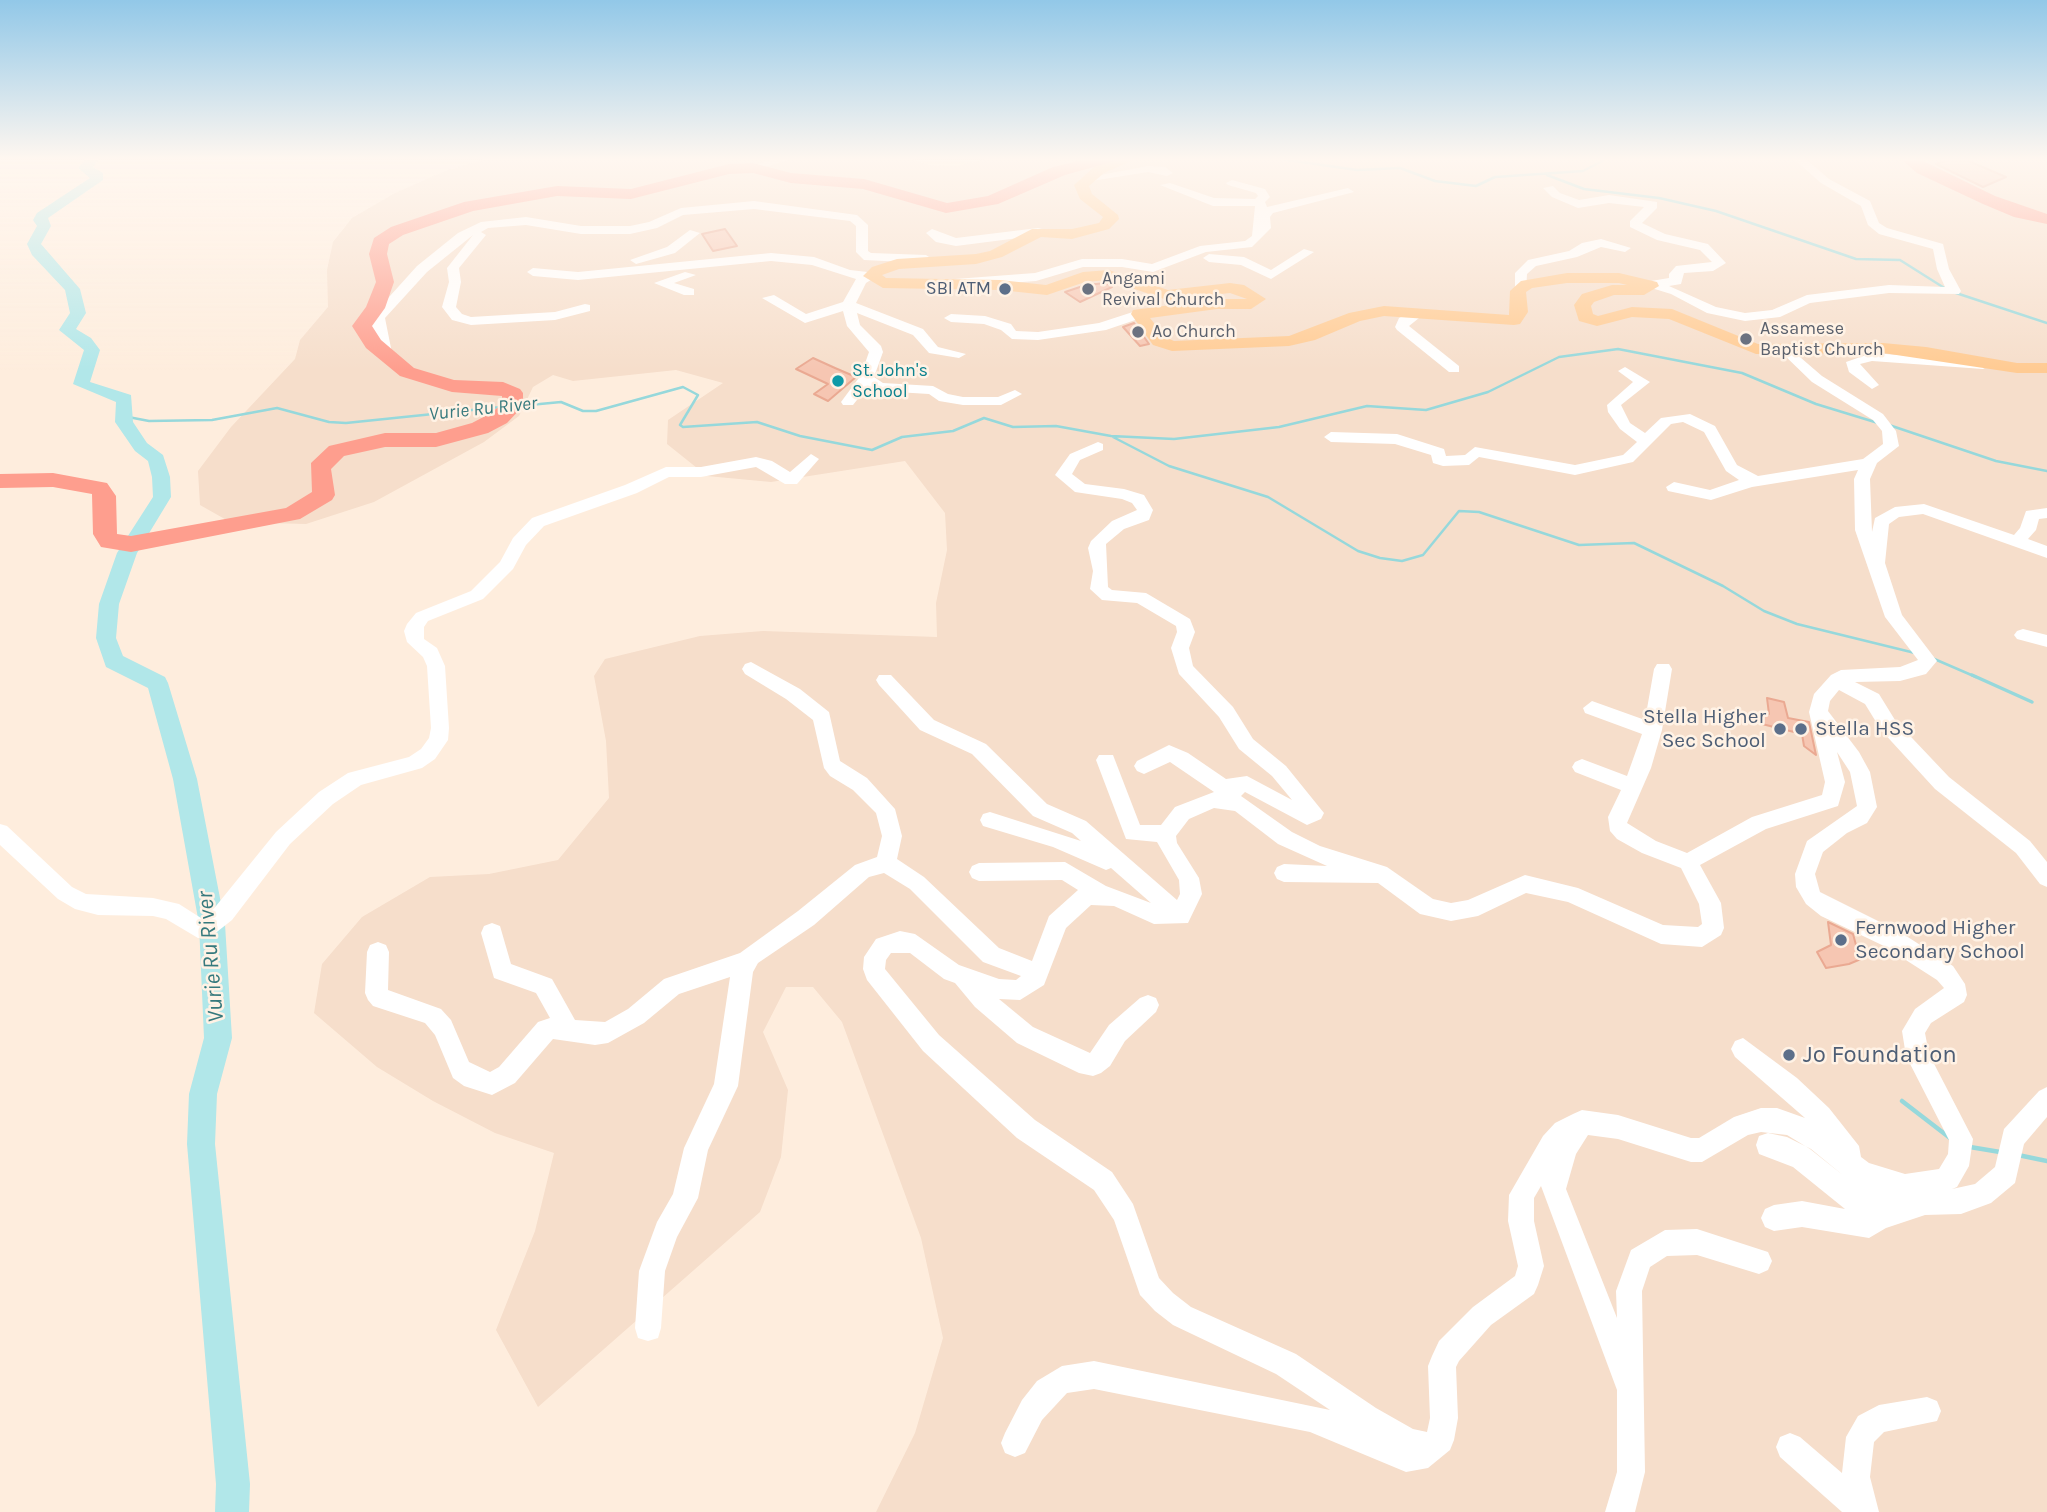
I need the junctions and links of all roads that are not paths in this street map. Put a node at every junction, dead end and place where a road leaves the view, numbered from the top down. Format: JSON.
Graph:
{"nodes":[{"id":1,"x":404,"y":230,"type":"edge"},
{"id":2,"x":472,"y":230,"type":"edge"},
{"id":3,"x":494,"y":230,"type":"edge"},
{"id":4,"x":546,"y":230,"type":"edge"},
{"id":5,"x":601,"y":230,"type":"edge"},
{"id":6,"x":624,"y":230,"type":"edge"},
{"id":7,"x":827,"y":230,"type":"edge"},
{"id":8,"x":858,"y":230,"type":"edge"},
{"id":9,"x":1086,"y":230,"type":"edge"},
{"id":10,"x":1259,"y":230,"type":"edge"},
{"id":11,"x":1264,"y":230,"type":"edge"},
{"id":12,"x":1646,"y":230,"type":"edge"},
{"id":13,"x":1883,"y":230,"type":"edge"},
{"id":14,"x":615,"y":231,"type":"junction"},
{"id":15,"x":1038,"y":232,"type":"junction"},
{"id":16,"x":694,"y":233,"type":"dead end"},
{"id":17,"x":932,"y":233,"type":"dead end"},
{"id":18,"x":852,"y":236,"type":"junction"},
{"id":19,"x":1248,"y":244,"type":"junction"},
{"id":20,"x":1625,"y":248,"type":"dead end"},
{"id":21,"x":1308,"y":252,"type":"dead end"},
{"id":22,"x":783,"y":258,"type":"junction"},
{"id":23,"x":931,"y":259,"type":"junction"},
{"id":24,"x":1159,"y":267,"type":"junction"},
{"id":25,"x":628,"y":269,"type":"junction"},
{"id":26,"x":533,"y":272,"type":"dead end"},
{"id":27,"x":871,"y":276,"type":"junction"},
{"id":28,"x":943,"y":285,"type":"junction"},
{"id":29,"x":1649,"y":285,"type":"junction"},
{"id":30,"x":1521,"y":288,"type":"junction"},
{"id":31,"x":689,"y":292,"type":"dead end"},
{"id":32,"x":769,"y":298,"type":"dead end"},
{"id":33,"x":848,"y":305,"type":"junction"},
{"id":34,"x":1678,"y":307,"type":"dead end"},
{"id":35,"x":585,"y":308,"type":"dead end"},
{"id":36,"x":1783,"y":311,"type":"junction"},
{"id":37,"x":1139,"y":314,"type":"junction"},
{"id":38,"x":1417,"y":314,"type":"junction"},
{"id":39,"x":951,"y":318,"type":"dead end"},
{"id":40,"x":1786,"y":349,"type":"junction"},
{"id":41,"x":385,"y":353,"type":"junction"},
{"id":42,"x":960,"y":354,"type":"dead end"},
{"id":43,"x":2005,"y":366,"type":"junction"},
{"id":44,"x":2047,"y":368,"type":"edge"},
{"id":45,"x":1454,"y":369,"type":"dead end"},
{"id":46,"x":1625,"y":371,"type":"dead end"},
{"id":47,"x":866,"y":378,"type":"junction"},
{"id":48,"x":1872,"y":385,"type":"dead end"},
{"id":49,"x":1015,"y":394,"type":"dead end"},
{"id":50,"x":848,"y":402,"type":"dead end"},
{"id":51,"x":1331,"y":437,"type":"dead end"},
{"id":52,"x":1646,"y":441,"type":"junction"},
{"id":53,"x":1098,"y":447,"type":"dead end"},
{"id":54,"x":811,"y":459,"type":"dead end"},
{"id":55,"x":1869,"y":463,"type":"junction"},
{"id":56,"x":0,"y":481,"type":"edge"},
{"id":57,"x":1758,"y":481,"type":"junction"},
{"id":58,"x":1674,"y":487,"type":"dead end"},
{"id":59,"x":2047,"y":513,"type":"edge"},
{"id":60,"x":2016,"y":542,"type":"junction"},
{"id":61,"x":2047,"y":552,"type":"edge"},
{"id":62,"x":1878,"y":566,"type":"junction"},
{"id":63,"x":2024,"y":635,"type":"dead end"},
{"id":64,"x":2047,"y":641,"type":"edge"},
{"id":65,"x":751,"y":669,"type":"dead end"},
{"id":66,"x":1663,"y":669,"type":"dead end"},
{"id":67,"x":885,"y":680,"type":"dead end"},
{"id":68,"x":1837,"y":680,"type":"junction"},
{"id":69,"x":1592,"y":708,"type":"dead end"},
{"id":70,"x":1818,"y":712,"type":"junction"},
{"id":71,"x":1653,"y":730,"type":"junction"},
{"id":72,"x":1105,"y":760,"type":"dead end"},
{"id":73,"x":1144,"y":766,"type":"dead end"},
{"id":74,"x":1582,"y":767,"type":"dead end"},
{"id":75,"x":1225,"y":787,"type":"junction"},
{"id":76,"x":1633,"y":787,"type":"junction"},
{"id":77,"x":1251,"y":811,"type":"junction"},
{"id":78,"x":990,"y":820,"type":"dead end"},
{"id":79,"x":0,"y":832,"type":"edge"},
{"id":80,"x":1166,"y":834,"type":"junction"},
{"id":81,"x":1688,"y":862,"type":"junction"},
{"id":82,"x":886,"y":863,"type":"junction"},
{"id":83,"x":979,"y":872,"type":"dead end"},
{"id":84,"x":1133,"y":872,"type":"junction"},
{"id":85,"x":1284,"y":873,"type":"dead end"},
{"id":86,"x":1387,"y":877,"type":"junction"},
{"id":87,"x":2047,"y":878,"type":"edge"},
{"id":88,"x":1101,"y":894,"type":"junction"},
{"id":89,"x":1180,"y":916,"type":"junction"},
{"id":90,"x":492,"y":933,"type":"dead end"},
{"id":91,"x":378,"y":952,"type":"dead end"},
{"id":92,"x":744,"y":962,"type":"junction"},
{"id":93,"x":1038,"y":973,"type":"junction"},
{"id":94,"x":962,"y":976,"type":"junction"},
{"id":95,"x":1148,"y":1005,"type":"dead end"},
{"id":96,"x":568,"y":1028,"type":"junction"},
{"id":97,"x":1743,"y":1049,"type":"dead end"},
{"id":98,"x":2047,"y":1099,"type":"edge"},
{"id":99,"x":1582,"y":1122,"type":"junction"},
{"id":100,"x":1819,"y":1140,"type":"junction"},
{"id":101,"x":1768,"y":1145,"type":"dead end"},
{"id":102,"x":1862,"y":1173,"type":"junction"},
{"id":103,"x":1926,"y":1202,"type":"junction"},
{"id":104,"x":1880,"y":1217,"type":"junction"},
{"id":105,"x":1774,"y":1218,"type":"dead end"},
{"id":106,"x":1759,"y":1261,"type":"dead end"},
{"id":107,"x":648,"y":1328,"type":"dead end"},
{"id":108,"x":1631,"y":1390,"type":"junction"},
{"id":109,"x":1927,"y":1411,"type":"dead end"},
{"id":110,"x":1015,"y":1443,"type":"dead end"},
{"id":111,"x":1430,"y":1447,"type":"junction"},
{"id":112,"x":1790,"y":1447,"type":"dead end"},
{"id":113,"x":1864,"y":1511,"type":"edge"},
{"id":114,"x":1620,"y":1512,"type":"edge"}],
"edges":[{"from":1,"to":41,"type":"highway"},
{"from":2,"to":41,"type":"street"},
{"from":3,"to":35,"type":"street"},
{"from":4,"to":14,"type":"street"},
{"from":5,"to":14,"type":"street"},
{"from":6,"to":14,"type":"street"},
{"from":7,"to":18,"type":"street"},
{"from":8,"to":18,"type":"street"},
{"from":9,"to":15,"type":"main road"},
{"from":10,"to":19,"type":"street"},
{"from":11,"to":19,"type":"street"},
{"from":12,"to":29,"type":"street"},
{"from":13,"to":36,"type":"street"},
{"from":15,"to":17,"type":"street"},
{"from":15,"to":23,"type":"main road"},
{"from":16,"to":25,"type":"street"},
{"from":18,"to":23,"type":"street"},
{"from":19,"to":24,"type":"street"},
{"from":20,"to":30,"type":"street"},
{"from":21,"to":24,"type":"street"},
{"from":22,"to":25,"type":"street"},
{"from":22,"to":27,"type":"street"},
{"from":22,"to":31,"type":"street"},
{"from":23,"to":27,"type":"main road"},
{"from":24,"to":28,"type":"street"},
{"from":25,"to":26,"type":"street"},
{"from":27,"to":28,"type":"main road"},
{"from":27,"to":33,"type":"street"},
{"from":28,"to":37,"type":"main road"},
{"from":29,"to":30,"type":"main road"},
{"from":29,"to":36,"type":"street"},
{"from":29,"to":40,"type":"main road"},
{"from":30,"to":38,"type":"main road"},
{"from":32,"to":33,"type":"street"},
{"from":33,"to":42,"type":"street"},
{"from":33,"to":47,"type":"street"},
{"from":34,"to":36,"type":"street"},
{"from":37,"to":38,"type":"main road"},
{"from":37,"to":39,"type":"street"},
{"from":38,"to":45,"type":"street"},
{"from":40,"to":43,"type":"main road"},
{"from":40,"to":55,"type":"street"},
{"from":41,"to":56,"type":"highway"},
{"from":43,"to":44,"type":"main road"},
{"from":43,"to":48,"type":"street"},
{"from":46,"to":52,"type":"street"},
{"from":47,"to":49,"type":"street"},
{"from":47,"to":50,"type":"street"},
{"from":51,"to":52,"type":"street"},
{"from":52,"to":57,"type":"street"},
{"from":53,"to":75,"type":"street"},
{"from":54,"to":79,"type":"street"},
{"from":55,"to":57,"type":"street"},
{"from":55,"to":62,"type":"street"},
{"from":57,"to":58,"type":"street"},
{"from":59,"to":60,"type":"street"},
{"from":60,"to":61,"type":"street"},
{"from":60,"to":62,"type":"street"},
{"from":62,"to":68,"type":"street"},
{"from":63,"to":64,"type":"street"},
{"from":65,"to":82,"type":"street"},
{"from":66,"to":71,"type":"street"},
{"from":67,"to":84,"type":"street"},
{"from":68,"to":70,"type":"street"},
{"from":68,"to":87,"type":"street"},
{"from":69,"to":71,"type":"street"},
{"from":70,"to":81,"type":"street"},
{"from":70,"to":102,"type":"street"},
{"from":71,"to":76,"type":"street"},
{"from":72,"to":80,"type":"street"},
{"from":73,"to":75,"type":"street"},
{"from":74,"to":76,"type":"street"},
{"from":75,"to":77,"type":"street"},
{"from":76,"to":81,"type":"street"},
{"from":77,"to":80,"type":"street"},
{"from":77,"to":86,"type":"street"},
{"from":78,"to":84,"type":"street"},
{"from":80,"to":89,"type":"street"},
{"from":81,"to":86,"type":"street"},
{"from":82,"to":92,"type":"street"},
{"from":82,"to":93,"type":"street"},
{"from":83,"to":88,"type":"street"},
{"from":84,"to":89,"type":"street"},
{"from":85,"to":86,"type":"street"},
{"from":88,"to":89,"type":"street"},
{"from":88,"to":93,"type":"street"},
{"from":90,"to":96,"type":"street"},
{"from":91,"to":96,"type":"street"},
{"from":92,"to":96,"type":"street"},
{"from":92,"to":107,"type":"street"},
{"from":93,"to":94,"type":"street"},
{"from":94,"to":95,"type":"street"},
{"from":94,"to":111,"type":"street"},
{"from":97,"to":102,"type":"street"},
{"from":98,"to":103,"type":"street"},
{"from":99,"to":100,"type":"street"},
{"from":99,"to":108,"type":"street"},
{"from":99,"to":111,"type":"street"},
{"from":100,"to":102,"type":"street"},
{"from":100,"to":103,"type":"street"},
{"from":101,"to":104,"type":"street"},
{"from":103,"to":104,"type":"street"},
{"from":104,"to":105,"type":"street"},
{"from":106,"to":108,"type":"street"},
{"from":108,"to":114,"type":"street"},
{"from":109,"to":113,"type":"street"},
{"from":110,"to":111,"type":"street"},
{"from":112,"to":113,"type":"street"}]}
